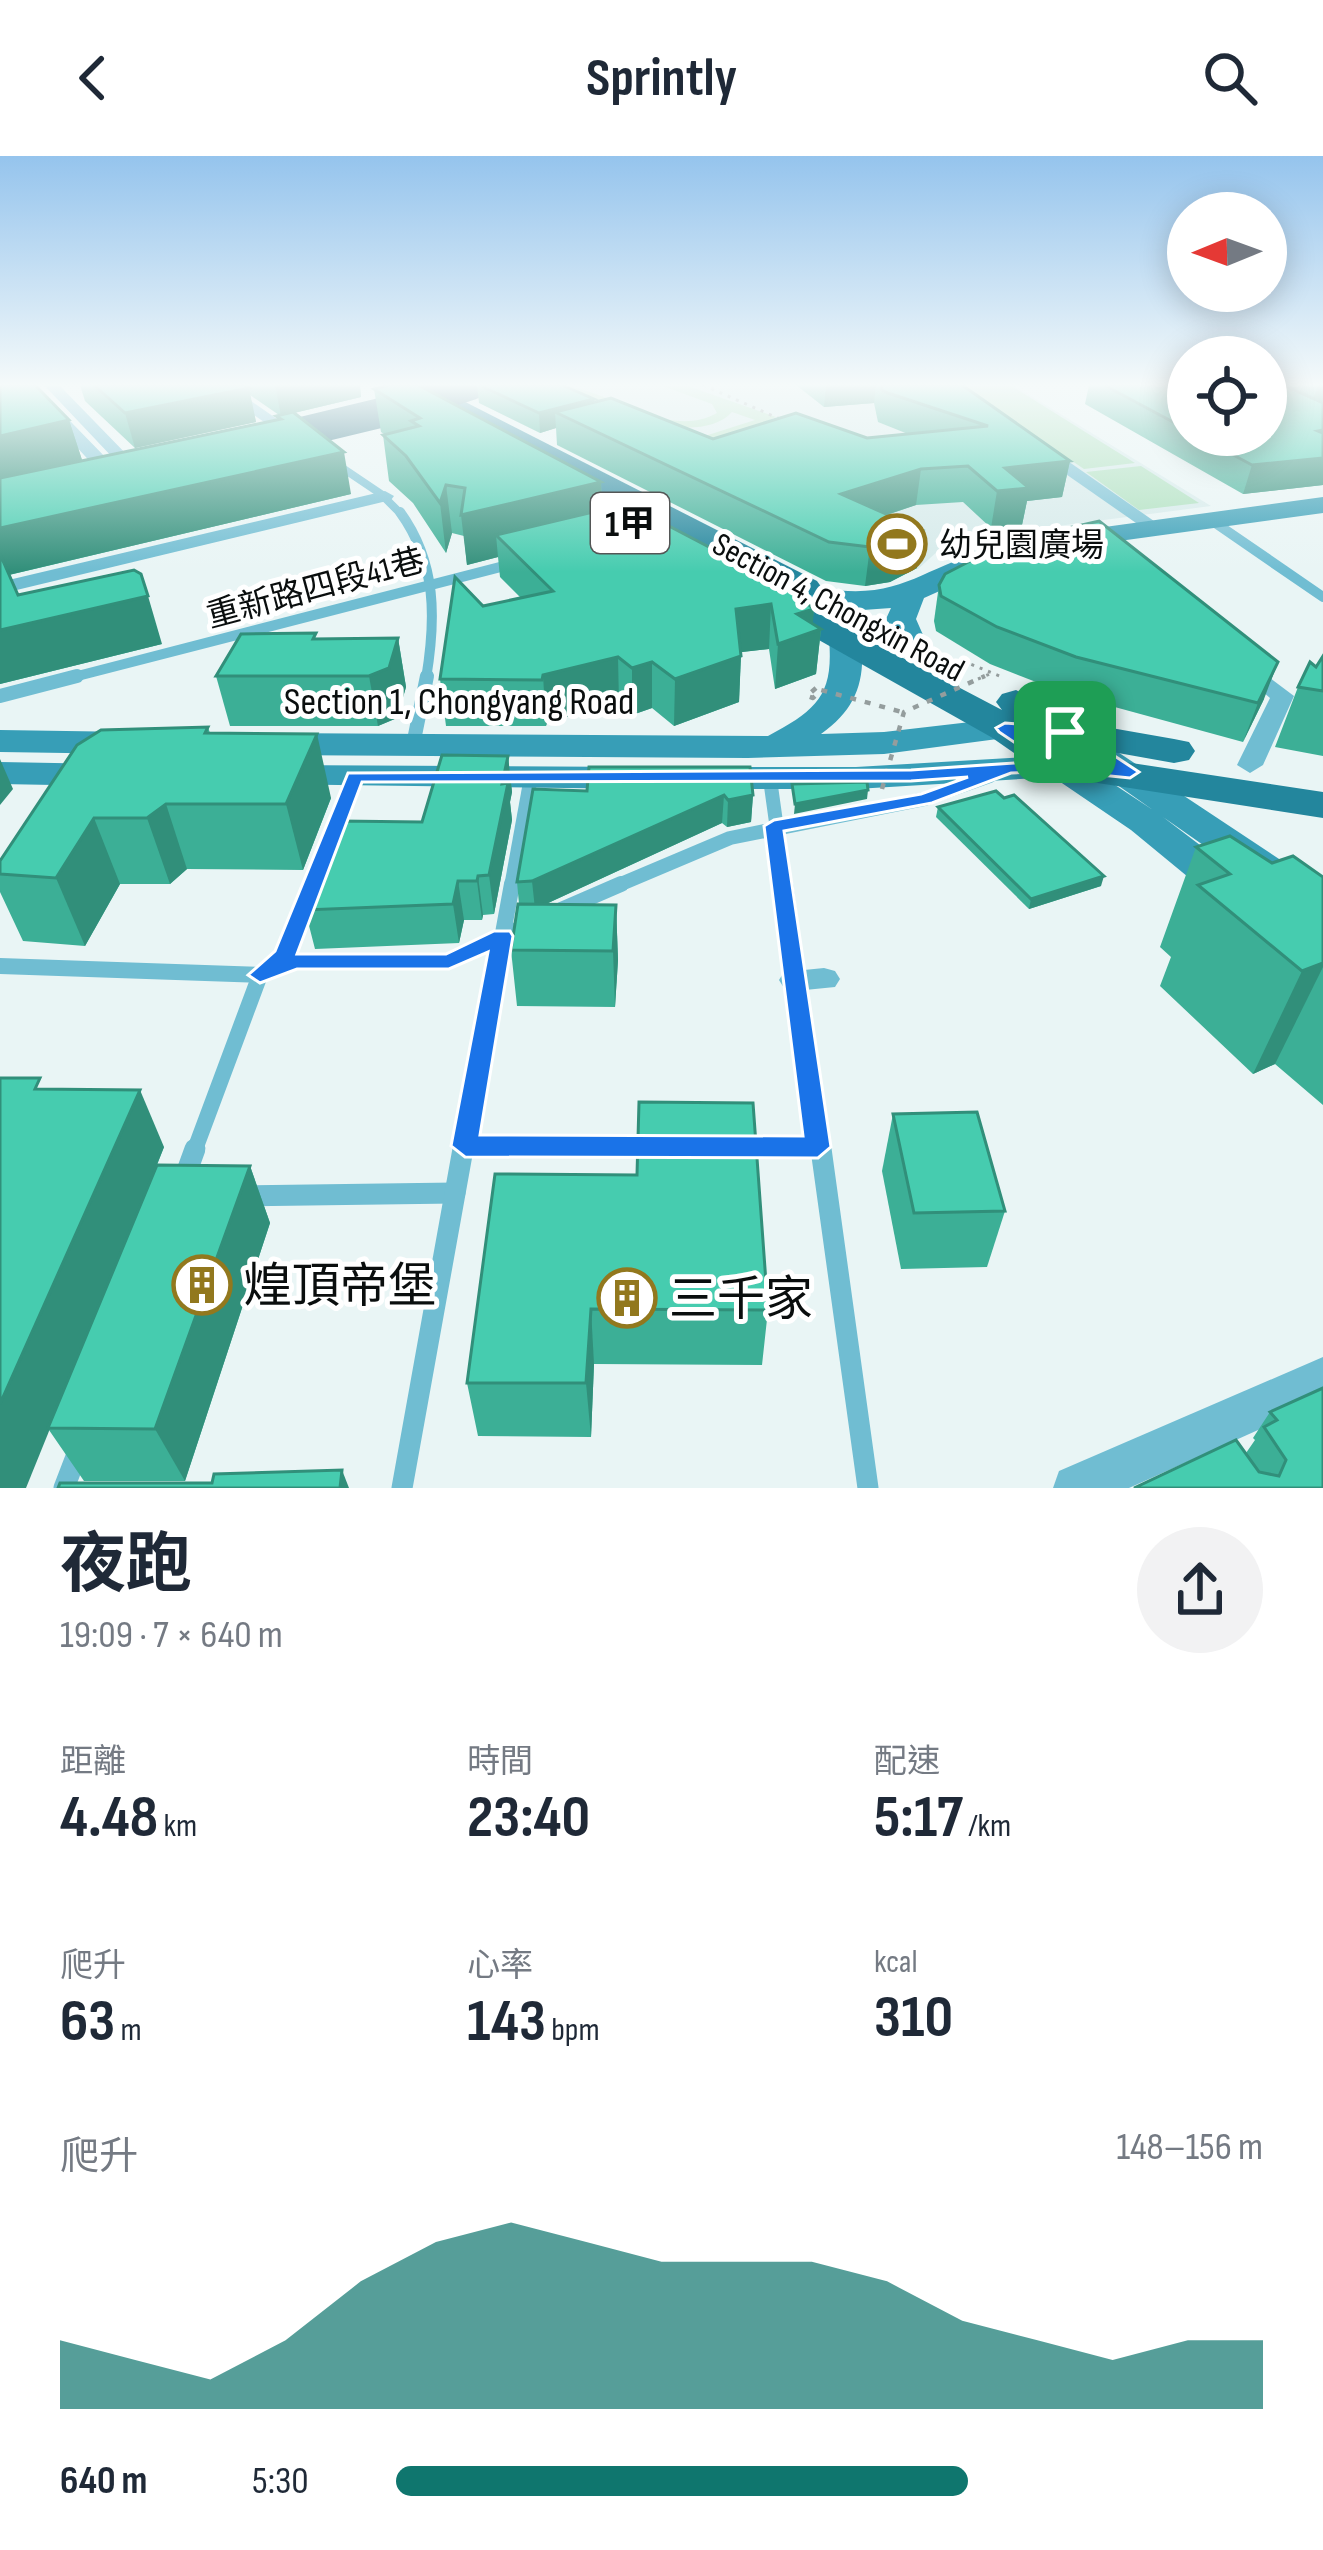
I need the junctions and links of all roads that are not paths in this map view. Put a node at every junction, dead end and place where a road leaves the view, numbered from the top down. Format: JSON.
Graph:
{"nodes":[{"id":1,"x":91,"y":447,"type":"edge"},
{"id":2,"x":517,"y":447,"type":"edge"},
{"id":3,"x":545,"y":447,"type":"edge"},
{"id":4,"x":1056,"y":460,"type":"edge"},
{"id":5,"x":153,"y":461,"type":"joint"},
{"id":6,"x":332,"y":461,"type":"edge"},
{"id":7,"x":118,"y":474,"type":"junction"},
{"id":8,"x":66,"y":480,"type":"joint"},
{"id":9,"x":385,"y":496,"type":"junction"},
{"id":10,"x":1323,"y":505,"type":"edge"},
{"id":11,"x":1211,"y":520,"type":"junction"},
{"id":12,"x":1155,"y":528,"type":"junction"},
{"id":13,"x":519,"y":562,"type":"edge"},
{"id":14,"x":433,"y":584,"type":"junction"},
{"id":15,"x":0,"y":588,"type":"edge"},
{"id":16,"x":822,"y":597,"type":"junction"},
{"id":17,"x":910,"y":597,"type":"junction"},
{"id":18,"x":1323,"y":597,"type":"edge"},
{"id":19,"x":845,"y":640,"type":"junction"},
{"id":20,"x":911,"y":644,"type":"junction"},
{"id":21,"x":1229,"y":653,"type":"edge"},
{"id":22,"x":0,"y":696,"type":"edge"},
{"id":23,"x":1001,"y":707,"type":"junction"},
{"id":24,"x":0,"y":741,"type":"edge"},
{"id":25,"x":95,"y":742,"type":"junction"},
{"id":26,"x":413,"y":745,"type":"junction"},
{"id":27,"x":1063,"y":749,"type":"junction"},
{"id":28,"x":771,"y":763,"type":"junction"},
{"id":29,"x":1250,"y":765,"type":"junction"},
{"id":30,"x":1130,"y":772,"type":"junction"},
{"id":31,"x":0,"y":773,"type":"edge"},
{"id":32,"x":74,"y":774,"type":"junction"},
{"id":33,"x":355,"y":777,"type":"junction"},
{"id":34,"x":531,"y":777,"type":"junction"},
{"id":35,"x":1323,"y":777,"type":"edge"},
{"id":36,"x":1323,"y":806,"type":"edge"},
{"id":37,"x":49,"y":811,"type":"edge"},
{"id":38,"x":774,"y":826,"type":"junction"},
{"id":39,"x":1323,"y":908,"type":"edge"},
{"id":40,"x":1270,"y":921,"type":"edge"},
{"id":41,"x":502,"y":936,"type":"junction"},
{"id":42,"x":0,"y":966,"type":"edge"},
{"id":43,"x":260,"y":975,"type":"junction"},
{"id":44,"x":465,"y":1146,"type":"junction"},
{"id":45,"x":676,"y":1146,"type":"edge"},
{"id":46,"x":723,"y":1147,"type":"edge"},
{"id":47,"x":818,"y":1147,"type":"junction"},
{"id":48,"x":455,"y":1193,"type":"junction"},
{"id":49,"x":201,"y":1196,"type":"edge"},
{"id":50,"x":224,"y":1196,"type":"edge"},
{"id":51,"x":1323,"y":1379,"type":"edge"},
{"id":52,"x":88,"y":1426,"type":"edge"},
{"id":53,"x":1082,"y":1487,"type":"edge"},
{"id":54,"x":64,"y":1488,"type":"edge"},
{"id":55,"x":402,"y":1488,"type":"edge"},
{"id":56,"x":868,"y":1488,"type":"edge"}],
"edges":[{"from":1,"to":7,"type":"street"},
{"from":2,"to":19,"type":"main road","name":"Section 4, Chongxin Road","number":"1甲"},
{"from":3,"to":16,"type":"main road","name":"Section 4, Chongxin Road","number":"1甲"},
{"from":4,"to":12,"type":"street"},
{"from":5,"to":7,"type":"main road"},
{"from":5,"to":8,"type":"highway"},
{"from":6,"to":9,"type":"lane"},
{"from":7,"to":8,"type":"main road"},
{"from":9,"to":14,"type":"lane"},
{"from":9,"to":15,"type":"street"},
{"from":10,"to":11,"type":"main road"},
{"from":11,"to":12,"type":"main road"},
{"from":11,"to":18,"type":"lane"},
{"from":12,"to":17,"type":"main road"},
{"from":13,"to":14,"type":"lane","name":"重新路四段41巷"},
{"from":14,"to":22,"type":"lane","name":"重新路四段41巷"},
{"from":14,"to":26,"type":"lane"},
{"from":16,"to":17,"type":"main road"},
{"from":16,"to":20,"type":"main road","name":"Section 4, Chongxin Road","number":"1甲"},
{"from":17,"to":20,"type":"main road"},
{"from":19,"to":23,"type":"main road","name":"Section 4, Chongxin Road","number":"1甲"},
{"from":19,"to":28,"type":"main road"},
{"from":20,"to":23,"type":"main road","name":"Section 4, Chongxin Road","number":"1甲"},
{"from":21,"to":29,"type":"street"},
{"from":23,"to":27,"type":"main road","name":"Section 4, Chongxin Road","number":"1甲"},
{"from":23,"to":28,"type":"main road","name":"Section 1, Chongyang Road"},
{"from":23,"to":38,"type":"lane"},
{"from":24,"to":25,"type":"main road"},
{"from":25,"to":32,"type":"street"},
{"from":25,"to":32,"type":"main road"},
{"from":26,"to":28,"type":"main road","name":"Section 1, Chongyang Road"},
{"from":26,"to":33,"type":"main road","name":"Section 1, Chongyang Road"},
{"from":27,"to":29,"type":"main road","name":"Section 4, Chongxin Road","number":"1甲"},
{"from":27,"to":30,"type":"main road","name":"Section 4, Chongxin Road","number":"1甲"},
{"from":27,"to":40,"type":"main road"},
{"from":28,"to":34,"type":"main road","name":"Section 1, Chongyang Road"},
{"from":28,"to":38,"type":"lane"},
{"from":29,"to":35,"type":"main road","name":"Section 4, Chongxin Road","number":"1甲"},
{"from":30,"to":36,"type":"main road","name":"Section 4, Chongxin Road","number":"1甲"},
{"from":30,"to":39,"type":"main road"},
{"from":31,"to":32,"type":"main road"},
{"from":32,"to":37,"type":"street"},
{"from":33,"to":34,"type":"main road","name":"Section 1, Chongyang Road"},
{"from":33,"to":43,"type":"lane"},
{"from":34,"to":41,"type":"lane"},
{"from":38,"to":41,"type":"lane"},
{"from":38,"to":47,"type":"lane"},
{"from":41,"to":43,"type":"lane"},
{"from":41,"to":44,"type":"lane"},
{"from":42,"to":43,"type":"lane"},
{"from":43,"to":49,"type":"lane"},
{"from":44,"to":45,"type":"lane"},
{"from":44,"to":48,"type":"lane"},
{"from":46,"to":47,"type":"lane"},
{"from":47,"to":56,"type":"lane"},
{"from":48,"to":50,"type":"lane"},
{"from":48,"to":55,"type":"lane"},
{"from":51,"to":53,"type":"street"},
{"from":52,"to":54,"type":"lane"}]}
